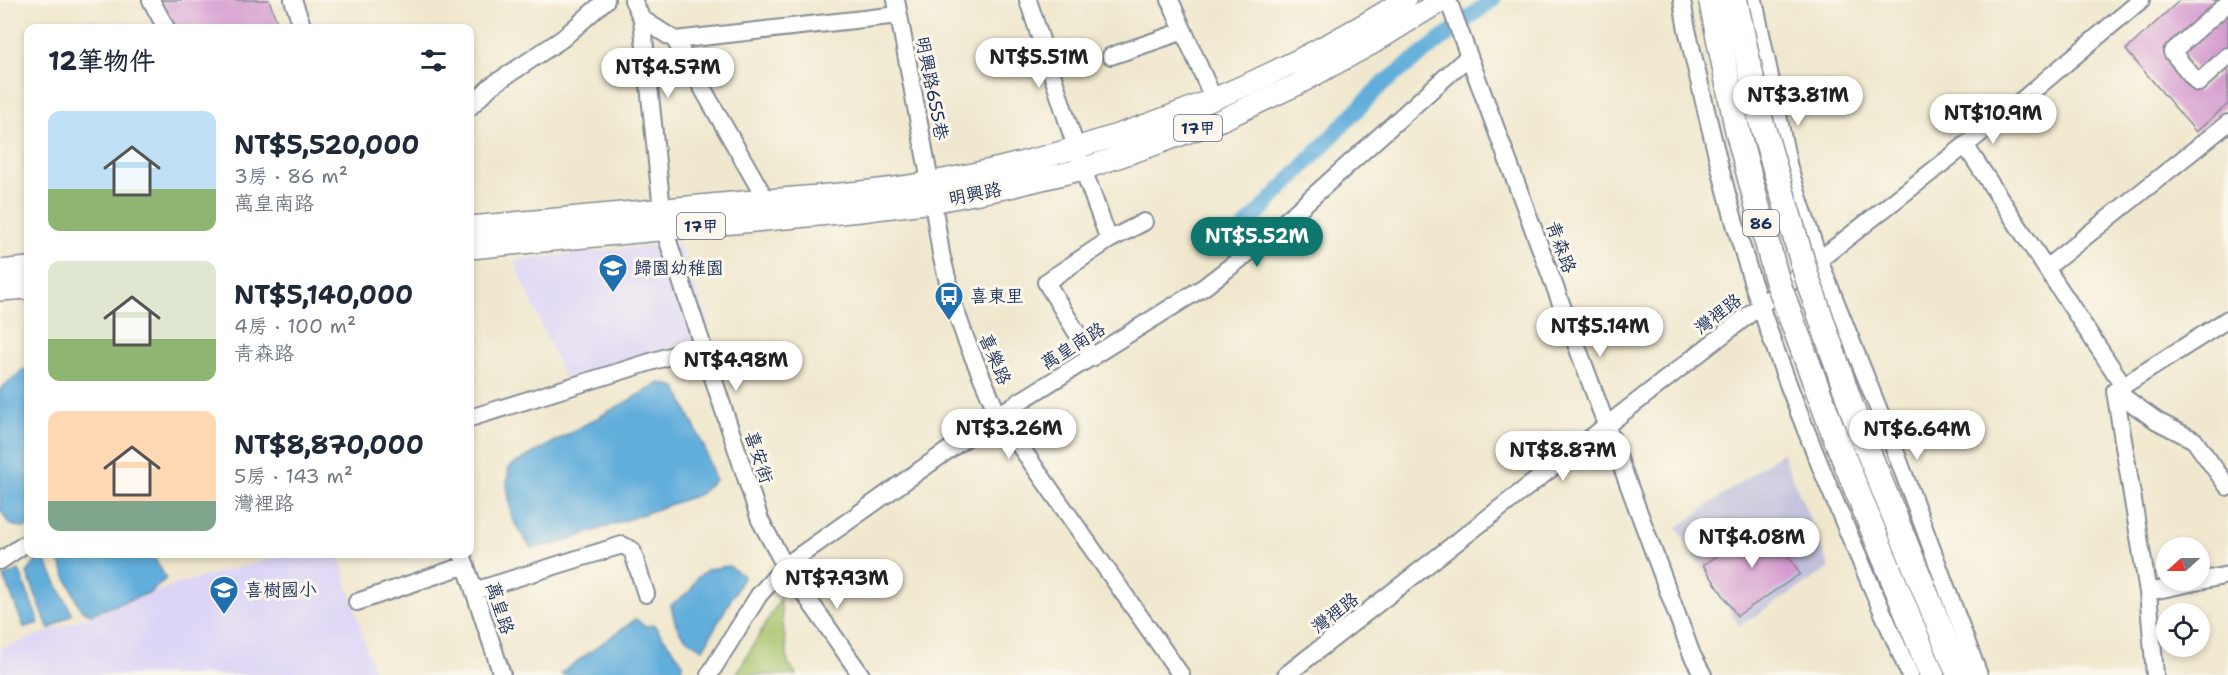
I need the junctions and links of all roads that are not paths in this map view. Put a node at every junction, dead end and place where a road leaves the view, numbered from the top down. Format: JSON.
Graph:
{"nodes":[{"id":1,"x":151,"y":0,"type":"edge"},
{"id":2,"x":293,"y":0,"type":"edge"},
{"id":3,"x":606,"y":0,"type":"edge"},
{"id":4,"x":633,"y":0,"type":"edge"},
{"id":5,"x":1028,"y":0,"type":"edge"},
{"id":6,"x":1170,"y":0,"type":"edge"},
{"id":7,"x":1405,"y":0,"type":"edge"},
{"id":8,"x":1442,"y":0,"type":"edge"},
{"id":9,"x":1448,"y":0,"type":"edge"},
{"id":10,"x":1682,"y":0,"type":"edge"},
{"id":11,"x":1711,"y":0,"type":"edge"},
{"id":12,"x":1735,"y":0,"type":"edge"},
{"id":13,"x":1754,"y":0,"type":"edge"},
{"id":14,"x":2141,"y":0,"type":"edge"},
{"id":15,"x":2228,"y":3,"type":"edge"},
{"id":16,"x":897,"y":7,"type":"edge"},
{"id":17,"x":642,"y":19,"type":"junction"},
{"id":18,"x":164,"y":24,"type":"edge"},
{"id":19,"x":302,"y":24,"type":"edge"},
{"id":20,"x":1184,"y":31,"type":"junction"},
{"id":21,"x":675,"y":40,"type":"junction"},
{"id":22,"x":1468,"y":55,"type":"junction"},
{"id":23,"x":1111,"y":56,"type":"dead end"},
{"id":24,"x":2228,"y":57,"type":"edge"},
{"id":25,"x":1214,"y":100,"type":"junction"},
{"id":26,"x":474,"y":103,"type":"edge"},
{"id":27,"x":2228,"y":123,"type":"edge"},
{"id":28,"x":1965,"y":145,"type":"junction"},
{"id":29,"x":1080,"y":159,"type":"junction"},
{"id":30,"x":931,"y":192,"type":"junction"},
{"id":31,"x":766,"y":200,"type":"junction"},
{"id":32,"x":663,"y":219,"type":"junction"},
{"id":33,"x":1144,"y":222,"type":"dead end"},
{"id":34,"x":474,"y":227,"type":"edge"},
{"id":35,"x":1109,"y":240,"type":"junction"},
{"id":36,"x":474,"y":247,"type":"edge"},
{"id":37,"x":1819,"y":260,"type":"junction"},
{"id":38,"x":24,"y":268,"type":"edge"},
{"id":39,"x":2046,"y":268,"type":"junction"},
{"id":40,"x":0,"y":271,"type":"edge"},
{"id":41,"x":24,"y":288,"type":"edge"},
{"id":42,"x":0,"y":290,"type":"edge"},
{"id":43,"x":1760,"y":306,"type":"junction"},
{"id":44,"x":2228,"y":319,"type":"edge"},
{"id":45,"x":702,"y":346,"type":"junction"},
{"id":46,"x":1092,"y":358,"type":"junction"},
{"id":47,"x":2119,"y":388,"type":"junction"},
{"id":48,"x":998,"y":415,"type":"junction"},
{"id":49,"x":474,"y":417,"type":"edge"},
{"id":50,"x":1607,"y":426,"type":"junction"},
{"id":51,"x":2228,"y":487,"type":"edge"},
{"id":52,"x":24,"y":545,"type":"edge"},
{"id":53,"x":464,"y":559,"type":"edge"},
{"id":54,"x":0,"y":561,"type":"edge"},
{"id":55,"x":785,"y":566,"type":"junction"},
{"id":56,"x":2228,"y":575,"type":"edge"},
{"id":57,"x":474,"y":591,"type":"junction"},
{"id":58,"x":2148,"y":592,"type":"junction"},
{"id":59,"x":646,"y":594,"type":"dead end"},
{"id":60,"x":357,"y":602,"type":"dead end"},
{"id":61,"x":502,"y":675,"type":"edge"},
{"id":62,"x":709,"y":675,"type":"edge"},
{"id":63,"x":861,"y":675,"type":"edge"},
{"id":64,"x":1181,"y":675,"type":"edge"},
{"id":65,"x":1286,"y":675,"type":"edge"},
{"id":66,"x":1703,"y":675,"type":"edge"},
{"id":67,"x":1910,"y":675,"type":"edge"},
{"id":68,"x":1932,"y":675,"type":"edge"},
{"id":69,"x":1959,"y":675,"type":"edge"},
{"id":70,"x":1978,"y":675,"type":"edge"},
{"id":71,"x":2155,"y":675,"type":"edge"}],
"edges":[{"from":1,"to":18,"type":"street"},
{"from":2,"to":19,"type":"street"},
{"from":3,"to":26,"type":"street"},
{"from":4,"to":17,"type":"street"},
{"from":5,"to":29,"type":"street"},
{"from":6,"to":20,"type":"street"},
{"from":7,"to":25,"type":"main road","name":"明興路","number":"17甲"},
{"from":8,"to":29,"type":"main road","name":"明興路","number":"17甲"},
{"from":9,"to":22,"type":"street","name":"青森路"},
{"from":10,"to":43,"type":"street"},
{"from":11,"to":68,"type":"highway","number":"86","bridge":true},
{"from":12,"to":69,"type":"highway","number":"86","bridge":true},
{"from":13,"to":37,"type":"street"},
{"from":14,"to":28,"type":"street","name":"灣裡路"},
{"from":15,"to":24,"type":"street"},
{"from":16,"to":21,"type":"street"},
{"from":16,"to":30,"type":"street","name":"明興路655巷"},
{"from":17,"to":21,"type":"street"},
{"from":17,"to":32,"type":"street","name":"喜安街"},
{"from":20,"to":23,"type":"street"},
{"from":20,"to":25,"type":"street"},
{"from":21,"to":31,"type":"street"},
{"from":22,"to":46,"type":"street","name":"萬皇南路"},
{"from":22,"to":50,"type":"street","name":"青森路"},
{"from":25,"to":29,"type":"main road","name":"明興路","number":"17甲"},
{"from":27,"to":39,"type":"street"},
{"from":28,"to":37,"type":"street","name":"灣裡路"},
{"from":28,"to":39,"type":"street"},
{"from":29,"to":30,"type":"main road","name":"明興路","number":"17甲"},
{"from":29,"to":35,"type":"street"},
{"from":30,"to":31,"type":"main road","name":"明興路","number":"17甲"},
{"from":30,"to":32,"type":"main road","name":"明興路","number":"17甲"},
{"from":30,"to":48,"type":"street","name":"喜樂路"},
{"from":31,"to":32,"type":"main road","name":"明興路","number":"17甲"},
{"from":32,"to":34,"type":"main road","name":"明興路","number":"17甲"},
{"from":32,"to":36,"type":"main road","name":"明興路","number":"17甲"},
{"from":32,"to":45,"type":"street","name":"喜安街"},
{"from":33,"to":35,"type":"street"},
{"from":35,"to":46,"type":"street"},
{"from":37,"to":43,"type":"street","name":"灣裡路"},
{"from":37,"to":70,"type":"street"},
{"from":38,"to":40,"type":"main road"},
{"from":39,"to":47,"type":"street"},
{"from":41,"to":42,"type":"main road"},
{"from":43,"to":50,"type":"street","name":"灣裡路"},
{"from":43,"to":67,"type":"street"},
{"from":44,"to":47,"type":"street"},
{"from":45,"to":49,"type":"street"},
{"from":45,"to":55,"type":"street","name":"喜安街"},
{"from":46,"to":48,"type":"street","name":"萬皇南路"},
{"from":47,"to":51,"type":"street"},
{"from":47,"to":58,"type":"street"},
{"from":48,"to":55,"type":"street","name":"萬皇南路"},
{"from":48,"to":64,"type":"street","name":"喜樂路"},
{"from":50,"to":65,"type":"street","name":"灣裡路"},
{"from":50,"to":66,"type":"street","name":"青森路"},
{"from":52,"to":54,"type":"street"},
{"from":53,"to":57,"type":"street","name":"萬皇路"},
{"from":53,"to":60,"type":"street"},
{"from":55,"to":62,"type":"street","name":"萬皇南路"},
{"from":55,"to":63,"type":"street","name":"喜安街"},
{"from":56,"to":58,"type":"street"},
{"from":57,"to":59,"type":"street"},
{"from":57,"to":61,"type":"street","name":"萬皇路"},
{"from":58,"to":71,"type":"street"}]}
